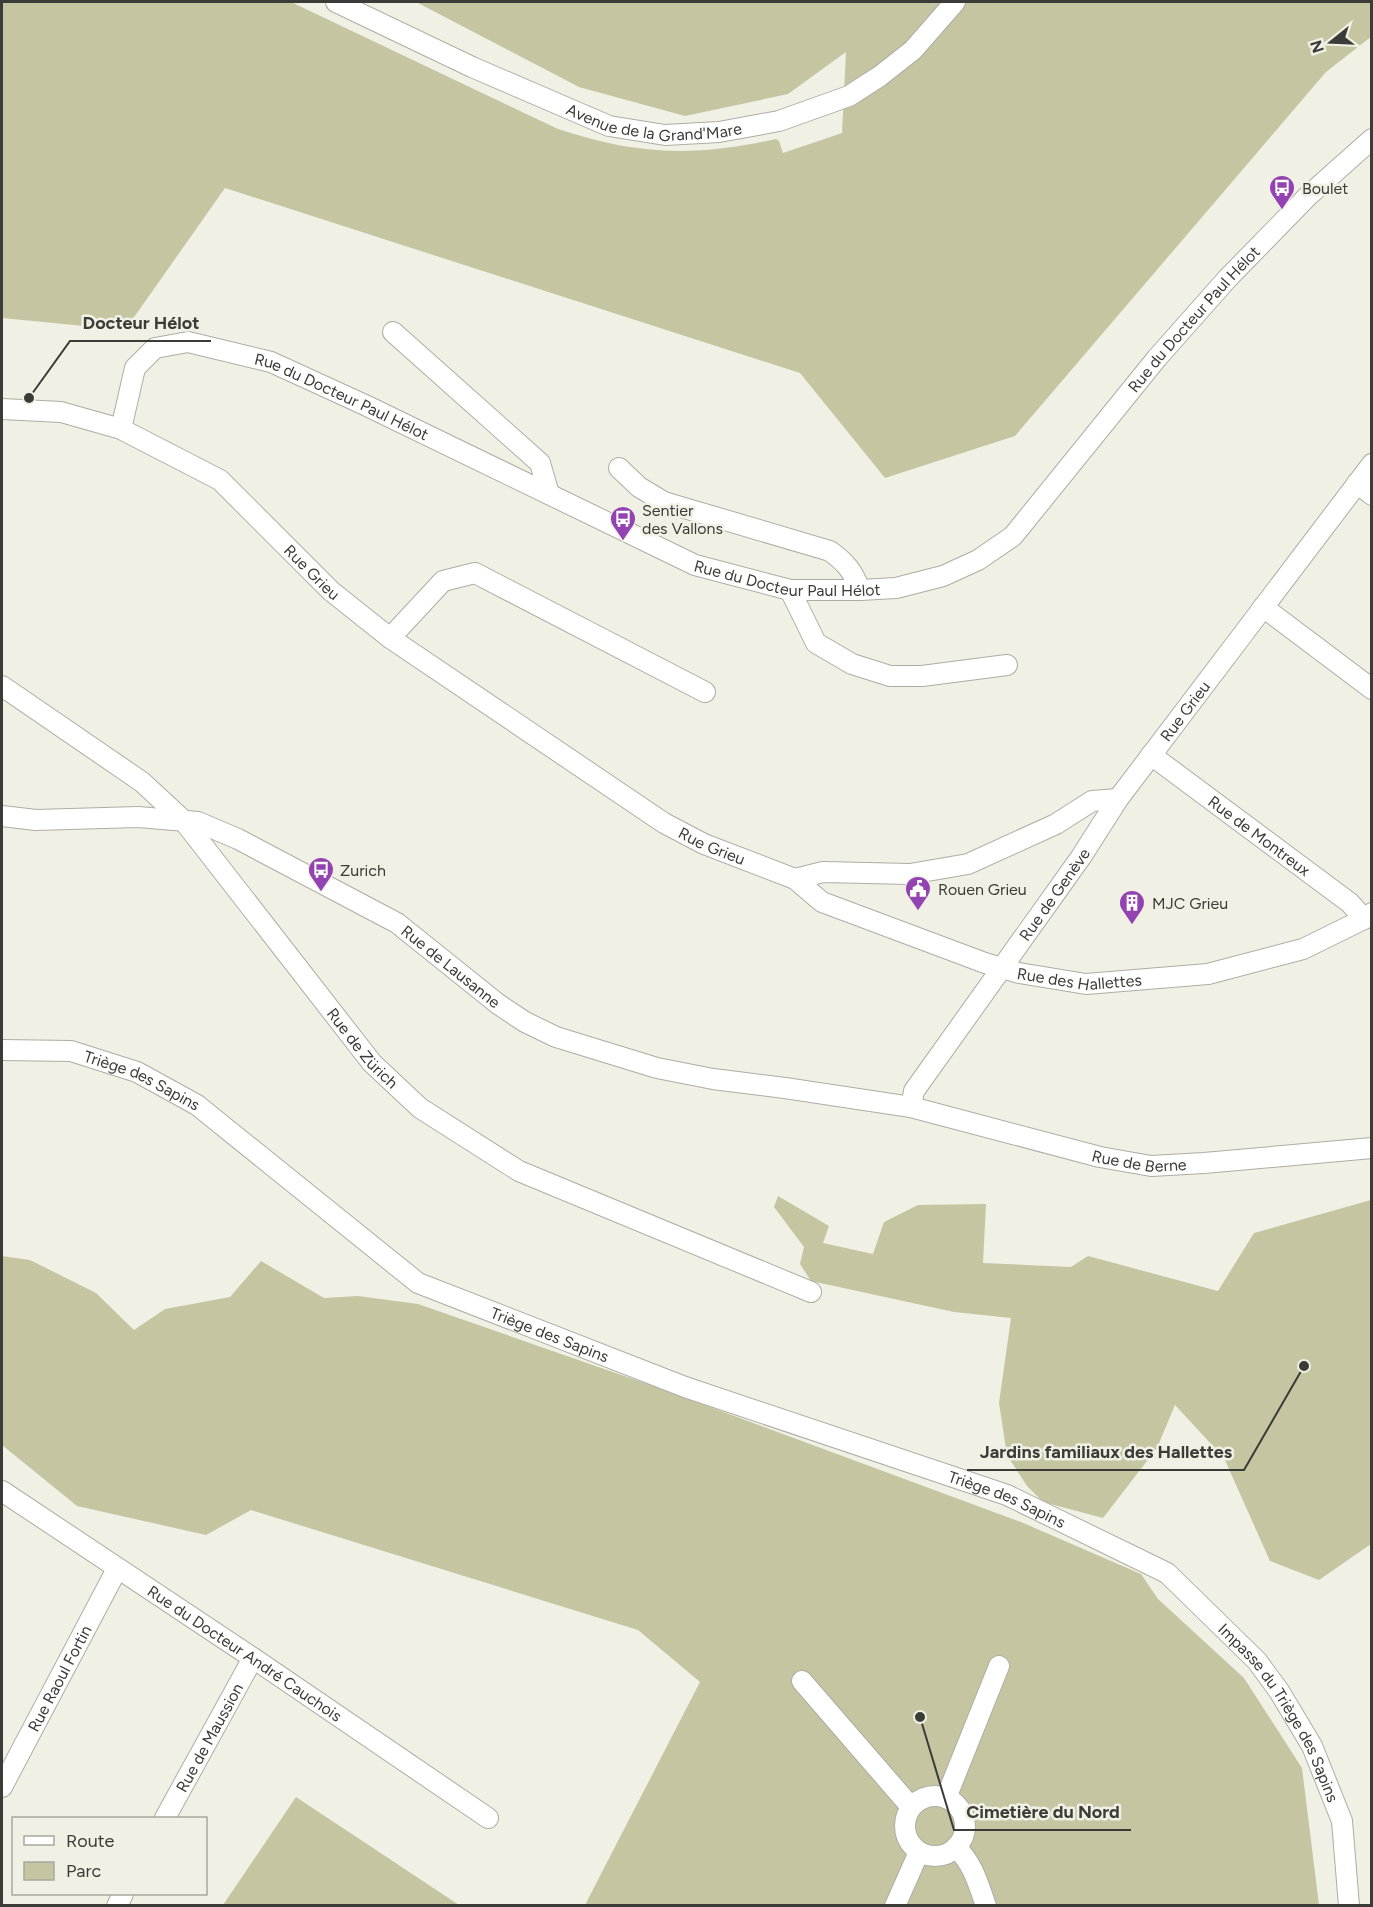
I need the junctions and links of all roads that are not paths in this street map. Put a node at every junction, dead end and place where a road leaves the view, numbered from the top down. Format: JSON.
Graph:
{"nodes":[{"id":1,"x":336,"y":2,"type":"edge"},
{"id":2,"x":955,"y":2,"type":"edge"},
{"id":3,"x":1371,"y":139,"type":"edge"},
{"id":4,"x":393,"y":332,"type":"dead end"},
{"id":5,"x":2,"y":409,"type":"edge"},
{"id":6,"x":121,"y":429,"type":"junction"},
{"id":7,"x":1371,"y":464,"type":"edge"},
{"id":8,"x":619,"y":468,"type":"dead end"},
{"id":9,"x":1364,"y":489,"type":"edge"},
{"id":10,"x":549,"y":494,"type":"junction"},
{"id":11,"x":790,"y":590,"type":"junction"},
{"id":12,"x":860,"y":590,"type":"junction"},
{"id":13,"x":1263,"y":607,"type":"junction"},
{"id":14,"x":390,"y":638,"type":"junction"},
{"id":15,"x":1007,"y":665,"type":"dead end"},
{"id":16,"x":2,"y":686,"type":"edge"},
{"id":17,"x":1371,"y":689,"type":"edge"},
{"id":18,"x":705,"y":692,"type":"dead end"},
{"id":19,"x":1151,"y":755,"type":"junction"},
{"id":20,"x":1118,"y":799,"type":"junction"},
{"id":21,"x":2,"y":816,"type":"edge"},
{"id":22,"x":183,"y":820,"type":"junction"},
{"id":23,"x":795,"y":879,"type":"junction"},
{"id":24,"x":1368,"y":916,"type":"edge"},
{"id":25,"x":1002,"y":968,"type":"junction"},
{"id":26,"x":2,"y":1050,"type":"edge"},
{"id":27,"x":911,"y":1107,"type":"junction"},
{"id":28,"x":1371,"y":1148,"type":"edge"},
{"id":29,"x":811,"y":1292,"type":"dead end"},
{"id":30,"x":2,"y":1491,"type":"edge"},
{"id":31,"x":1140,"y":1560,"type":"joint"},
{"id":32,"x":117,"y":1569,"type":"junction"},
{"id":33,"x":253,"y":1658,"type":"junction"},
{"id":34,"x":999,"y":1666,"type":"dead end"},
{"id":35,"x":802,"y":1681,"type":"dead end"},
{"id":36,"x":2,"y":1786,"type":"edge"},
{"id":37,"x":946,"y":1798,"type":"junction"},
{"id":38,"x":911,"y":1807,"type":"junction"},
{"id":39,"x":166,"y":1817,"type":"edge"},
{"id":40,"x":488,"y":1818,"type":"dead end"},
{"id":41,"x":956,"y":1847,"type":"junction"},
{"id":42,"x":919,"y":1852,"type":"junction"},
{"id":43,"x":895,"y":1905,"type":"edge"},
{"id":44,"x":986,"y":1905,"type":"edge"},
{"id":45,"x":1349,"y":1905,"type":"edge"}],
"edges":[{"from":1,"to":2,"type":"street","name":"Avenue de la Grand'Mare"},
{"from":3,"to":12,"type":"street","name":"Rue du Docteur Paul Hélot"},
{"from":4,"to":10,"type":"street"},
{"from":5,"to":6,"type":"street","name":"Rue Grieu"},
{"from":6,"to":10,"type":"street","name":"Rue du Docteur Paul Hélot"},
{"from":6,"to":14,"type":"street","name":"Rue Grieu"},
{"from":7,"to":9,"type":"street","name":"Rue Grieu"},
{"from":8,"to":12,"type":"street"},
{"from":9,"to":13,"type":"street","name":"Rue Grieu"},
{"from":10,"to":11,"type":"street","name":"Rue du Docteur Paul Hélot"},
{"from":11,"to":12,"type":"street","name":"Rue du Docteur Paul Hélot"},
{"from":11,"to":15,"type":"street"},
{"from":13,"to":17,"type":"street"},
{"from":13,"to":19,"type":"street","name":"Rue Grieu"},
{"from":14,"to":18,"type":"street"},
{"from":14,"to":23,"type":"street","name":"Rue Grieu"},
{"from":16,"to":22,"type":"street","name":"Rue de Zürich"},
{"from":19,"to":20,"type":"street","name":"Rue Grieu"},
{"from":19,"to":24,"type":"street","name":"Rue de Montreux"},
{"from":20,"to":23,"type":"street"},
{"from":20,"to":25,"type":"street","name":"Rue de Genève"},
{"from":21,"to":22,"type":"street","name":"Rue de Lausanne"},
{"from":22,"to":27,"type":"street","name":"Rue de Lausanne"},
{"from":22,"to":29,"type":"street","name":"Rue de Zürich"},
{"from":23,"to":25,"type":"street","name":"Rue des Hallettes"},
{"from":24,"to":25,"type":"street","name":"Rue des Hallettes"},
{"from":25,"to":27,"type":"street","name":"Rue de Genève"},
{"from":26,"to":31,"type":"street","name":"Triège des Sapins"},
{"from":27,"to":28,"type":"street","name":"Rue de Berne"},
{"from":30,"to":32,"type":"street","name":"Rue du Docteur André Cauchois"},
{"from":31,"to":45,"type":"street","name":"Impasse du Triège des Sapins"},
{"from":32,"to":33,"type":"street","name":"Rue du Docteur André Cauchois"},
{"from":32,"to":36,"type":"street","name":"Rue Raoul Fortin"},
{"from":33,"to":39,"type":"street","name":"Rue de Maussion"},
{"from":33,"to":40,"type":"street","name":"Rue du Docteur André Cauchois"},
{"from":34,"to":37,"type":"street"},
{"from":35,"to":38,"type":"street"},
{"from":37,"to":38,"type":"street"},
{"from":37,"to":41,"type":"street"},
{"from":38,"to":42,"type":"street"},
{"from":41,"to":42,"type":"street"},
{"from":41,"to":44,"type":"street"},
{"from":42,"to":43,"type":"street"}]}
